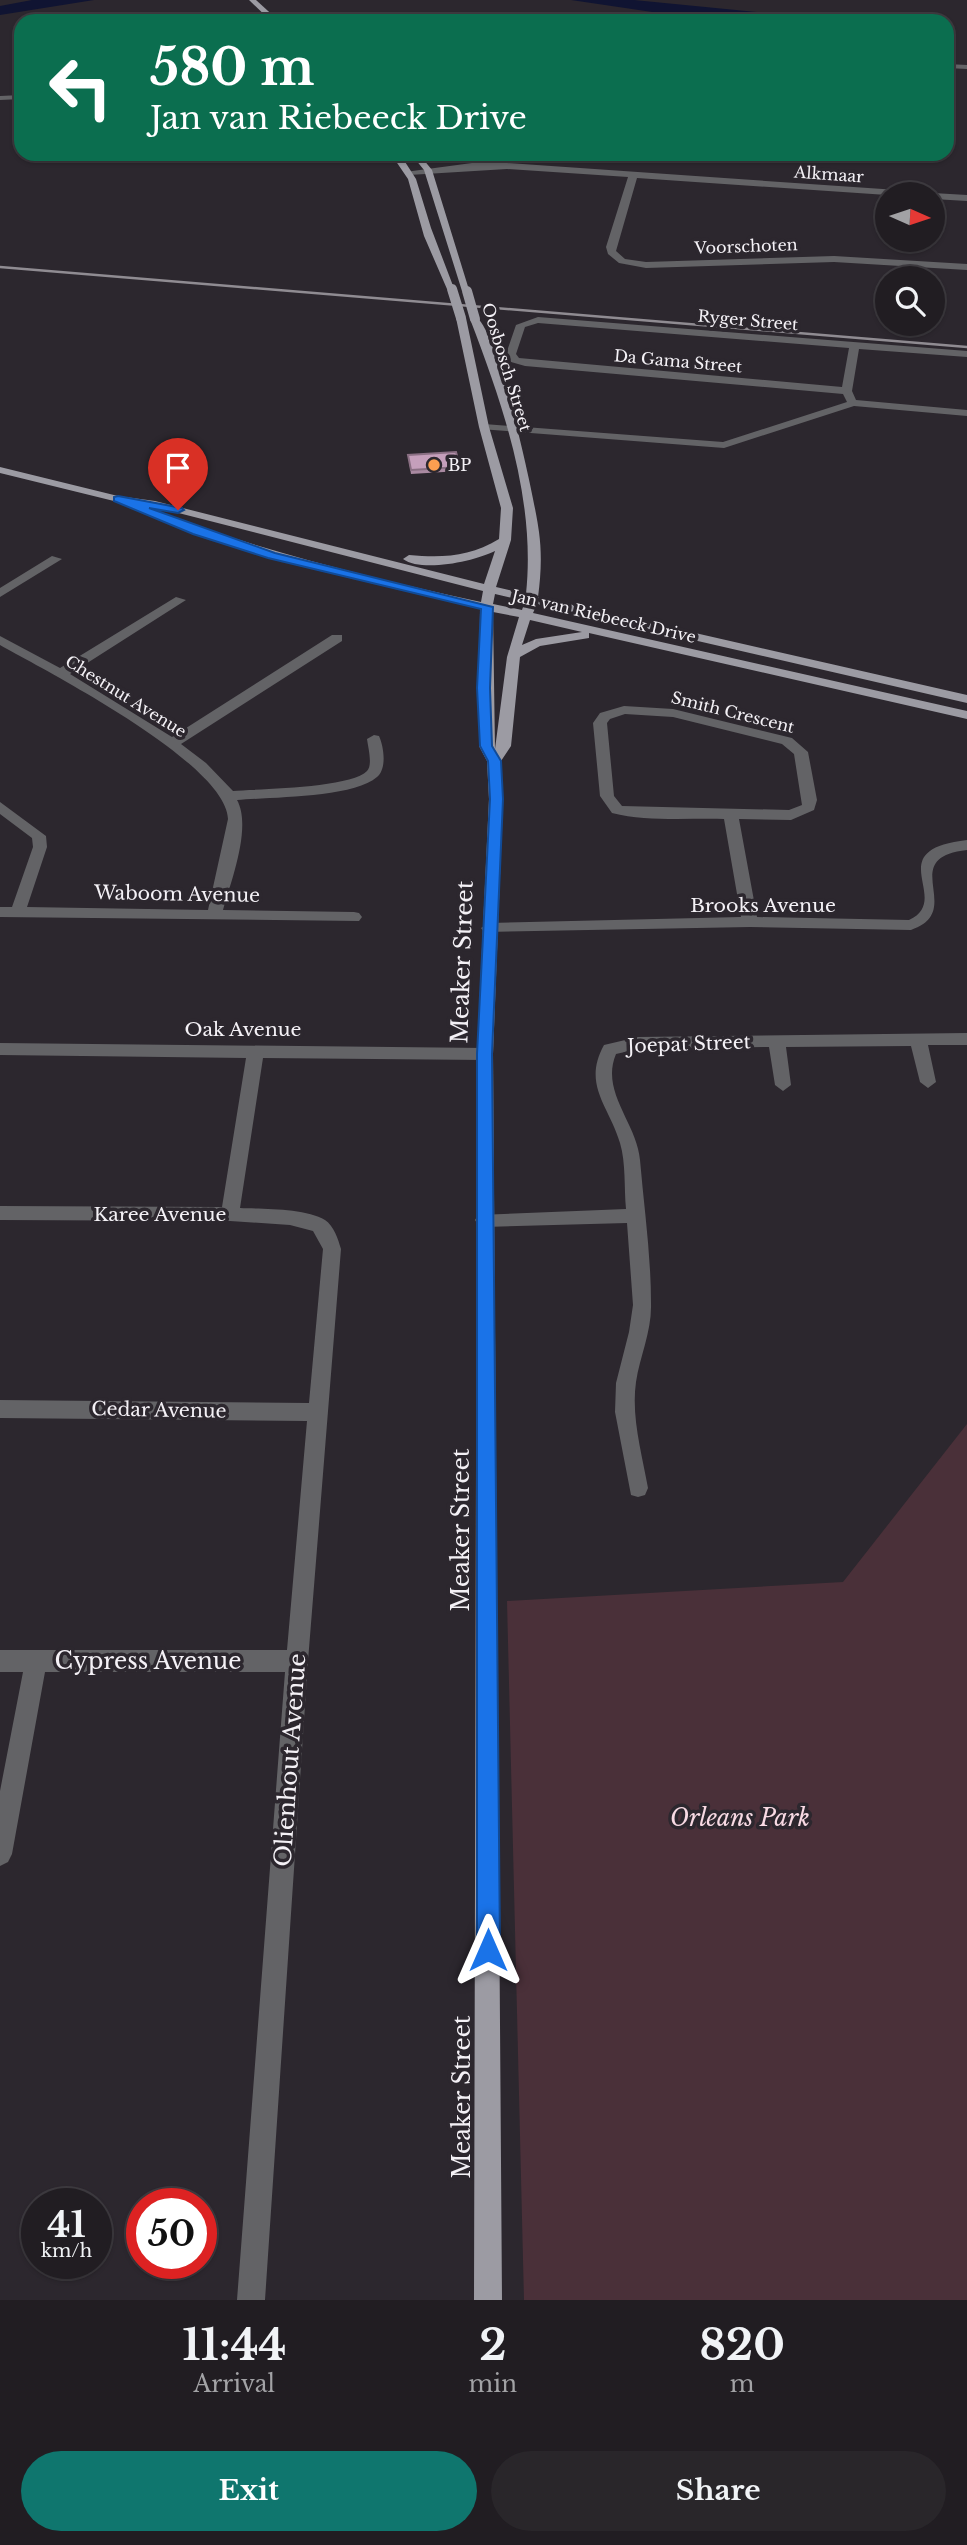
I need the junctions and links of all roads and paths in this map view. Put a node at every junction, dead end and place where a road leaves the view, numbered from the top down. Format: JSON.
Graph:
{"nodes":[{"id":1,"x":240,"y":0,"type":"edge"},
{"id":2,"x":252,"y":0,"type":"edge"},
{"id":3,"x":249,"y":10,"type":"dead end"},
{"id":4,"x":268,"y":14,"type":"edge"},
{"id":5,"x":400,"y":161,"type":"edge"},
{"id":6,"x":421,"y":161,"type":"edge"},
{"id":7,"x":428,"y":170,"type":"junction"},
{"id":8,"x":409,"y":172,"type":"junction"},
{"id":9,"x":634,"y":175,"type":"junction"},
{"id":10,"x":875,"y":191,"type":"edge"},
{"id":11,"x":945,"y":197,"type":"edge"},
{"id":12,"x":967,"y":198,"type":"edge"},
{"id":13,"x":967,"y":267,"type":"edge"},
{"id":14,"x":855,"y":345,"type":"junction"},
{"id":15,"x":511,"y":354,"type":"joint"},
{"id":16,"x":967,"y":354,"type":"edge"},
{"id":17,"x":847,"y":391,"type":"junction"},
{"id":18,"x":853,"y":403,"type":"junction"},
{"id":19,"x":967,"y":413,"type":"edge"},
{"id":20,"x":484,"y":427,"type":"junction"},
{"id":21,"x":512,"y":429,"type":"junction"},
{"id":22,"x":0,"y":470,"type":"edge"},
{"id":23,"x":118,"y":499,"type":"junction"},
{"id":24,"x":505,"y":540,"type":"junction"},
{"id":25,"x":295,"y":542,"type":"junction"},
{"id":26,"x":56,"y":559,"type":"dead end"},
{"id":27,"x":489,"y":589,"type":"junction"},
{"id":28,"x":0,"y":593,"type":"edge"},
{"id":29,"x":532,"y":599,"type":"junction"},
{"id":30,"x":180,"y":600,"type":"dead end"},
{"id":31,"x":487,"y":607,"type":"junction"},
{"id":32,"x":525,"y":616,"type":"junction"},
{"id":33,"x":605,"y":634,"type":"junction"},
{"id":34,"x":337,"y":638,"type":"dead end"},
{"id":35,"x":0,"y":640,"type":"edge"},
{"id":36,"x":516,"y":653,"type":"junction"},
{"id":37,"x":60,"y":674,"type":"junction"},
{"id":38,"x":967,"y":699,"type":"edge"},
{"id":39,"x":967,"y":715,"type":"edge"},
{"id":40,"x":374,"y":739,"type":"dead end"},
{"id":41,"x":173,"y":743,"type":"junction"},
{"id":42,"x":494,"y":761,"type":"junction"},
{"id":43,"x":230,"y":796,"type":"junction"},
{"id":44,"x":0,"y":807,"type":"edge"},
{"id":45,"x":731,"y":815,"type":"junction"},
{"id":46,"x":967,"y":845,"type":"edge"},
{"id":47,"x":0,"y":912,"type":"edge"},
{"id":48,"x":18,"y":912,"type":"junction"},
{"id":49,"x":215,"y":914,"type":"junction"},
{"id":50,"x":354,"y":917,"type":"dead end"},
{"id":51,"x":750,"y":922,"type":"junction"},
{"id":52,"x":489,"y":928,"type":"junction"},
{"id":53,"x":918,"y":1039,"type":"junction"},
{"id":54,"x":967,"y":1039,"type":"edge"},
{"id":55,"x":777,"y":1042,"type":"junction"},
{"id":56,"x":0,"y":1049,"type":"edge"},
{"id":57,"x":256,"y":1050,"type":"junction"},
{"id":58,"x":485,"y":1054,"type":"junction"},
{"id":59,"x":928,"y":1082,"type":"dead end"},
{"id":60,"x":783,"y":1085,"type":"dead end"},
{"id":61,"x":0,"y":1213,"type":"edge"},
{"id":62,"x":230,"y":1214,"type":"junction"},
{"id":63,"x":635,"y":1216,"type":"junction"},
{"id":64,"x":484,"y":1220,"type":"junction"},
{"id":65,"x":319,"y":1225,"type":"joint"},
{"id":66,"x":0,"y":1409,"type":"edge"},
{"id":67,"x":319,"y":1412,"type":"junction"},
{"id":68,"x":638,"y":1488,"type":"dead end"},
{"id":69,"x":0,"y":1661,"type":"edge"},
{"id":70,"x":36,"y":1661,"type":"junction"},
{"id":71,"x":297,"y":1661,"type":"junction"},
{"id":72,"x":0,"y":1854,"type":"edge"},
{"id":73,"x":251,"y":2300,"type":"edge"},
{"id":74,"x":488,"y":2300,"type":"edge"}],
"edges":[{"from":1,"to":3,"type":"main road"},
{"from":2,"to":4,"type":"main road"},
{"from":5,"to":8,"type":"main road","name":"Oosbosch Street"},
{"from":6,"to":7,"type":"main road","name":"Oosbosch Street"},
{"from":7,"to":8,"type":"street","name":"Alkmaar"},
{"from":7,"to":9,"type":"street","name":"Alkmaar"},
{"from":7,"to":21,"type":"main road","name":"Oosbosch Street","bridge":true},
{"from":8,"to":20,"type":"main road","name":"Oosbosch Street","bridge":true},
{"from":9,"to":10,"type":"street","name":"Alkmaar"},
{"from":9,"to":13,"type":"street","name":"Voorschoten"},
{"from":11,"to":12,"type":"street"},
{"from":14,"to":15,"type":"street","name":"Ryger Street"},
{"from":14,"to":16,"type":"street","name":"Ryger Street"},
{"from":14,"to":17,"type":"street"},
{"from":15,"to":17,"type":"street","name":"Da Gama Street"},
{"from":17,"to":18,"type":"street"},
{"from":18,"to":19,"type":"street"},
{"from":18,"to":21,"type":"street"},
{"from":20,"to":21,"type":"street"},
{"from":20,"to":24,"type":"main road","name":"Oosbosch Street"},
{"from":21,"to":29,"type":"main road","name":"Oosbosch Street"},
{"from":22,"to":23,"type":"main road","name":"Jan van Riebeeck Drive"},
{"from":23,"to":25,"type":"main road","name":"Jan van Riebeeck Drive"},
{"from":23,"to":31,"type":"main road","name":"Jan van Riebeeck Drive"},
{"from":24,"to":25,"type":"main road"},
{"from":24,"to":27,"type":"main road","name":"Oosbosch Street"},
{"from":25,"to":27,"type":"main road","name":"Jan van Riebeeck Drive"},
{"from":26,"to":28,"type":"street"},
{"from":27,"to":29,"type":"main road","name":"Jan van Riebeeck Drive"},
{"from":27,"to":31,"type":"main road","name":"Meaker Street"},
{"from":29,"to":32,"type":"main road","name":"Meaker Street"},
{"from":29,"to":38,"type":"main road","name":"Jan van Riebeeck Drive"},
{"from":30,"to":37,"type":"street"},
{"from":31,"to":32,"type":"main road","name":"Jan van Riebeeck Drive"},
{"from":31,"to":42,"type":"main road","name":"Meaker Street"},
{"from":32,"to":33,"type":"main road","name":"Jan van Riebeeck Drive"},
{"from":32,"to":36,"type":"main road","name":"Meaker Street"},
{"from":33,"to":36,"type":"main road"},
{"from":33,"to":39,"type":"main road","name":"Jan van Riebeeck Drive"},
{"from":34,"to":41,"type":"street"},
{"from":35,"to":37,"type":"street","name":"Chestnut Avenue"},
{"from":36,"to":42,"type":"main road","name":"Meaker Street"},
{"from":37,"to":41,"type":"street","name":"Chestnut Avenue"},
{"from":40,"to":43,"type":"street"},
{"from":41,"to":43,"type":"street","name":"Chestnut Avenue"},
{"from":42,"to":52,"type":"main road","name":"Meaker Street"},
{"from":43,"to":49,"type":"street"},
{"from":44,"to":48,"type":"street"},
{"from":45,"to":45,"type":"street","name":"Smith Crescent"},
{"from":45,"to":51,"type":"street"},
{"from":46,"to":51,"type":"street","name":"Brooks Avenue"},
{"from":47,"to":48,"type":"street","name":"Waboom Avenue"},
{"from":48,"to":49,"type":"street","name":"Waboom Avenue"},
{"from":49,"to":50,"type":"street","name":"Waboom Avenue"},
{"from":51,"to":52,"type":"street","name":"Brooks Avenue"},
{"from":52,"to":58,"type":"main road","name":"Meaker Street"},
{"from":53,"to":54,"type":"street","name":"Joepat Street"},
{"from":53,"to":55,"type":"street","name":"Joepat Street"},
{"from":53,"to":59,"type":"street"},
{"from":55,"to":60,"type":"street"},
{"from":55,"to":63,"type":"street","name":"Joepat Street"},
{"from":56,"to":57,"type":"street","name":"Oak Avenue"},
{"from":57,"to":58,"type":"street","name":"Oak Avenue"},
{"from":57,"to":62,"type":"street"},
{"from":58,"to":64,"type":"main road","name":"Meaker Street"},
{"from":61,"to":62,"type":"street","name":"Karee Avenue"},
{"from":62,"to":65,"type":"street","name":"Karee Avenue"},
{"from":63,"to":64,"type":"street"},
{"from":63,"to":68,"type":"street","name":"Joepat Street"},
{"from":64,"to":74,"type":"main road","name":"Meaker Street"},
{"from":65,"to":67,"type":"street","name":"Olienhout Avenue"},
{"from":66,"to":67,"type":"street","name":"Cedar Avenue"},
{"from":67,"to":71,"type":"street","name":"Olienhout Avenue"},
{"from":69,"to":70,"type":"street","name":"Cypress Avenue"},
{"from":70,"to":71,"type":"street","name":"Cypress Avenue"},
{"from":70,"to":72,"type":"street"},
{"from":71,"to":73,"type":"street","name":"Olienhout Avenue"}]}
